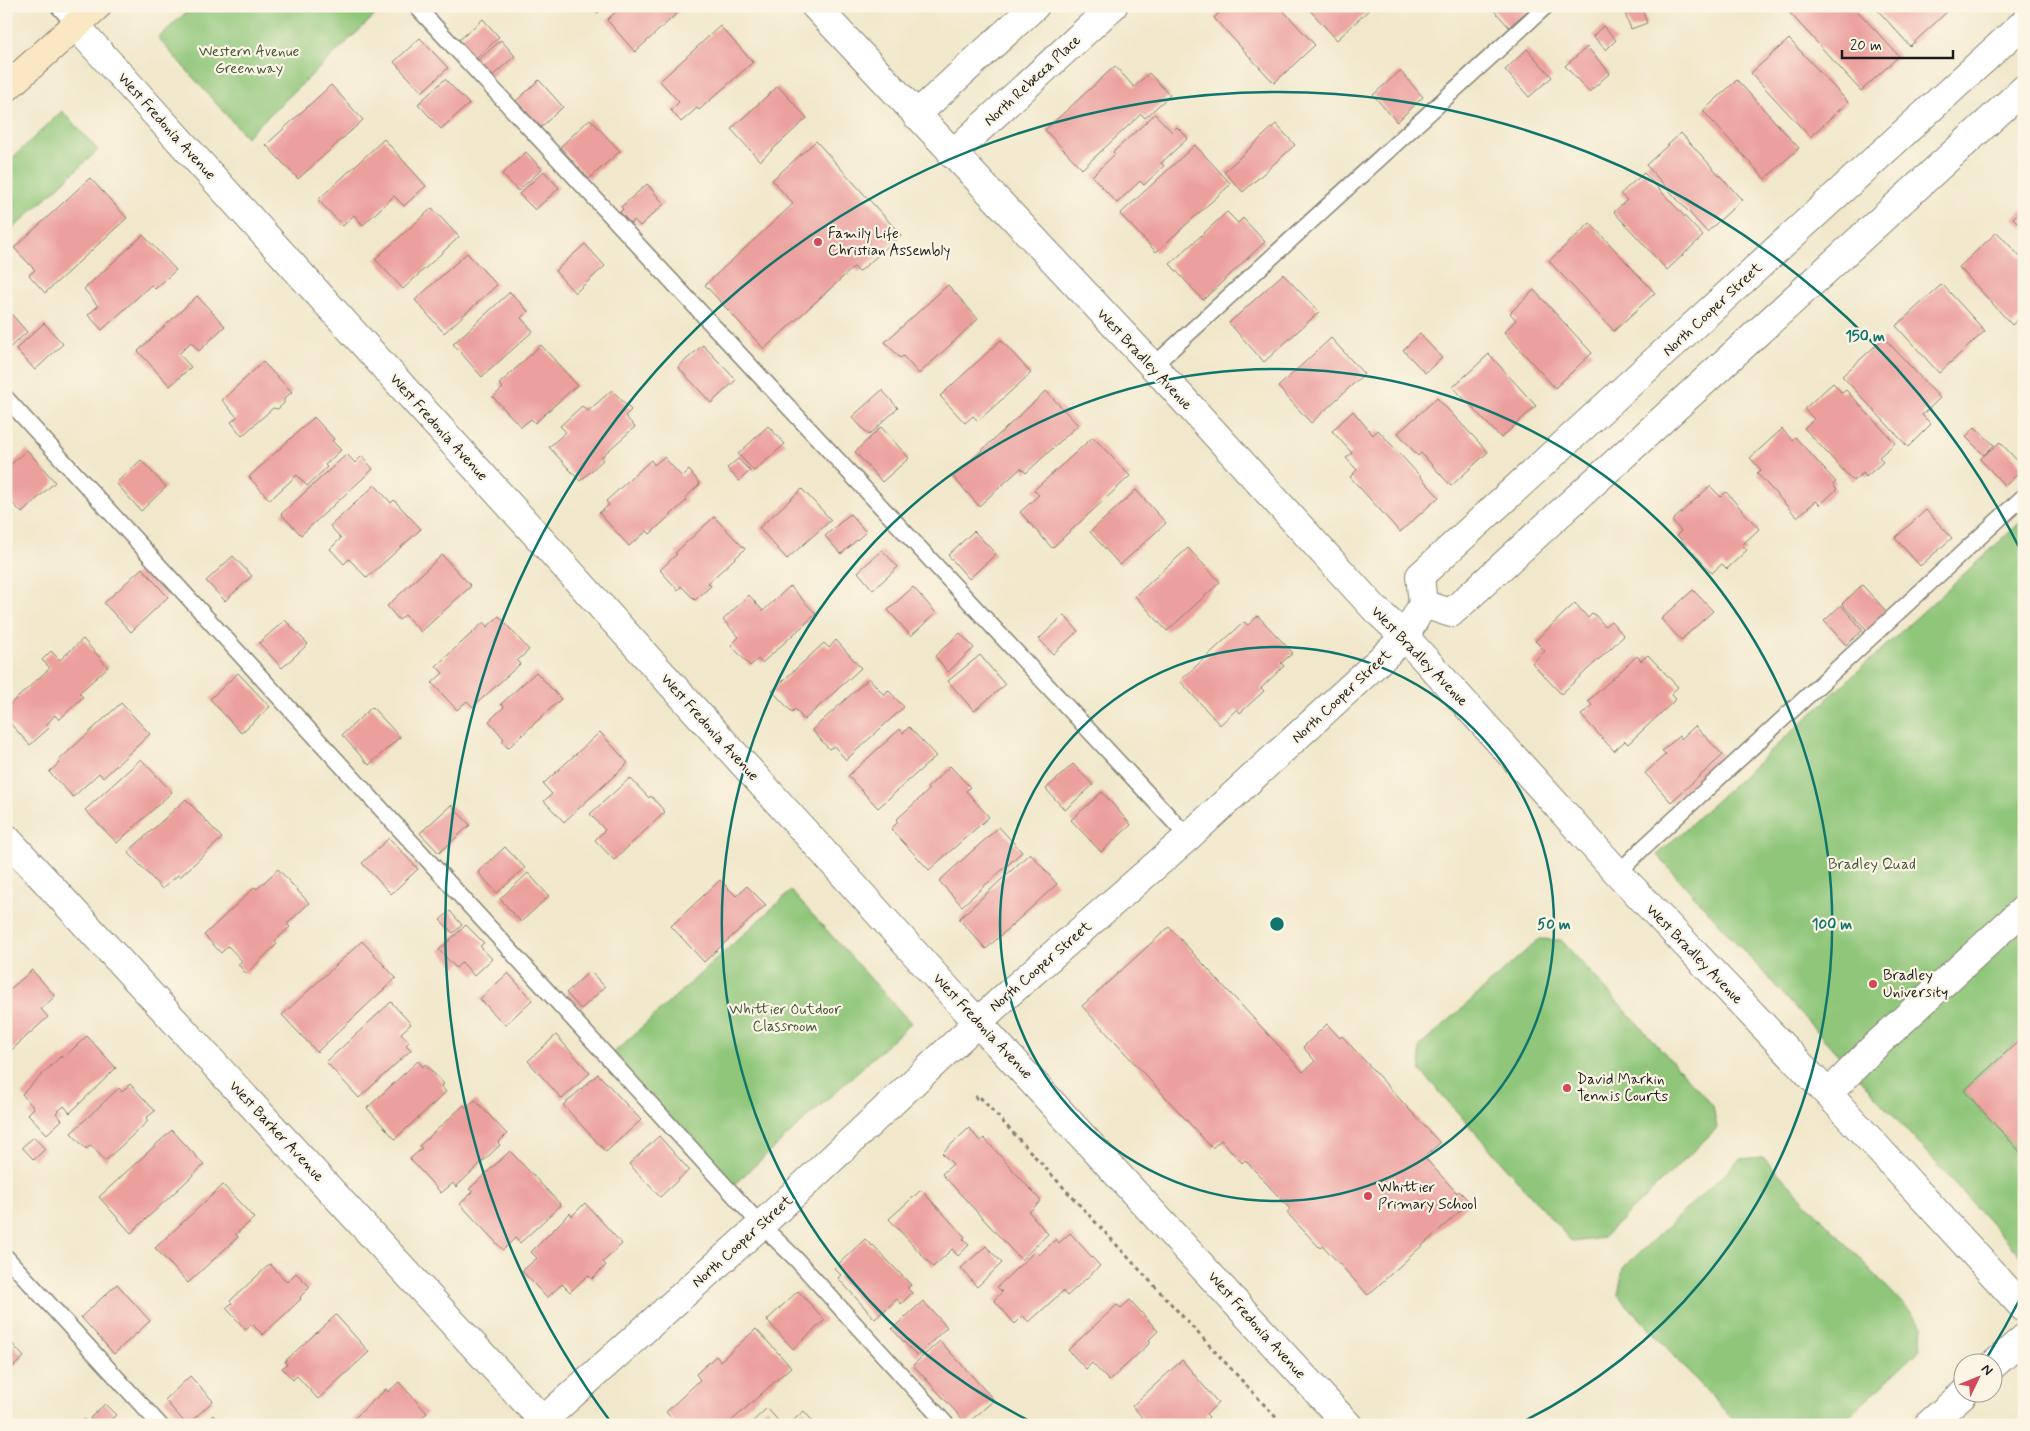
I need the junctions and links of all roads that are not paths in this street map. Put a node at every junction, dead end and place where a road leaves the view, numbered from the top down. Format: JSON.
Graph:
{"nodes":[{"id":1,"x":97,"y":6,"type":"edge"},
{"id":2,"x":416,"y":6,"type":"edge"},
{"id":3,"x":815,"y":6,"type":"edge"},
{"id":4,"x":1035,"y":6,"type":"edge"},
{"id":5,"x":1113,"y":6,"type":"edge"},
{"id":6,"x":1546,"y":6,"type":"edge"},
{"id":7,"x":67,"y":16,"type":"edge"},
{"id":8,"x":2024,"y":23,"type":"edge"},
{"id":9,"x":6,"y":88,"type":"edge"},
{"id":10,"x":2024,"y":89,"type":"edge"},
{"id":11,"x":916,"y":115,"type":"junction"},
{"id":12,"x":952,"y":154,"type":"junction"},
{"id":13,"x":1153,"y":366,"type":"junction"},
{"id":14,"x":6,"y":398,"type":"edge"},
{"id":15,"x":2024,"y":496,"type":"edge"},
{"id":16,"x":1423,"y":604,"type":"junction"},
{"id":17,"x":1405,"y":637,"type":"junction"},
{"id":18,"x":1188,"y":836,"type":"junction"},
{"id":19,"x":6,"y":838,"type":"edge"},
{"id":20,"x":1618,"y":873,"type":"junction"},
{"id":21,"x":2024,"y":909,"type":"edge"},
{"id":22,"x":978,"y":1021,"type":"junction"},
{"id":23,"x":1828,"y":1094,"type":"junction"},
{"id":24,"x":761,"y":1225,"type":"junction"},
{"id":25,"x":6,"y":1257,"type":"edge"},
{"id":26,"x":2024,"y":1308,"type":"edge"},
{"id":27,"x":2024,"y":1338,"type":"edge"},
{"id":28,"x":2002,"y":1357,"type":"edge"},
{"id":29,"x":1952,"y":1404,"type":"edge"},
{"id":30,"x":542,"y":1423,"type":"edge"},
{"id":31,"x":160,"y":1425,"type":"edge"},
{"id":32,"x":947,"y":1425,"type":"edge"},
{"id":33,"x":1348,"y":1425,"type":"edge"},
{"id":34,"x":1928,"y":1425,"type":"edge"}],
"edges":[{"from":1,"to":7,"type":"main road"},
{"from":2,"to":18,"type":"lane"},
{"from":3,"to":11,"type":"street","name":"West Bradley Avenue"},
{"from":4,"to":11,"type":"street"},
{"from":5,"to":12,"type":"street","name":"North Rebecca Place"},
{"from":6,"to":13,"type":"lane"},
{"from":7,"to":9,"type":"main road"},
{"from":7,"to":22,"type":"street","name":"West Fredonia Avenue"},
{"from":8,"to":16,"type":"street","name":"North Cooper Street"},
{"from":10,"to":16,"type":"street"},
{"from":11,"to":12,"type":"street","name":"West Bradley Avenue"},
{"from":12,"to":13,"type":"street","name":"West Bradley Avenue"},
{"from":13,"to":17,"type":"street","name":"West Bradley Avenue"},
{"from":14,"to":24,"type":"lane"},
{"from":15,"to":20,"type":"lane"},
{"from":16,"to":17,"type":"street","name":"North Cooper Street"},
{"from":17,"to":18,"type":"street","name":"North Cooper Street"},
{"from":17,"to":20,"type":"street","name":"West Bradley Avenue"},
{"from":18,"to":22,"type":"street","name":"North Cooper Street"},
{"from":19,"to":30,"type":"street","name":"West Barker Avenue"},
{"from":20,"to":23,"type":"street","name":"West Bradley Avenue"},
{"from":21,"to":23,"type":"street"},
{"from":22,"to":24,"type":"street","name":"North Cooper Street"},
{"from":22,"to":33,"type":"street","name":"West Fredonia Avenue"},
{"from":23,"to":26,"type":"street","name":"West Bradley Avenue"},
{"from":24,"to":30,"type":"street","name":"North Cooper Street"},
{"from":24,"to":32,"type":"lane"},
{"from":25,"to":31,"type":"lane"},
{"from":27,"to":28,"type":"street"},
{"from":29,"to":34,"type":"street"}]}
